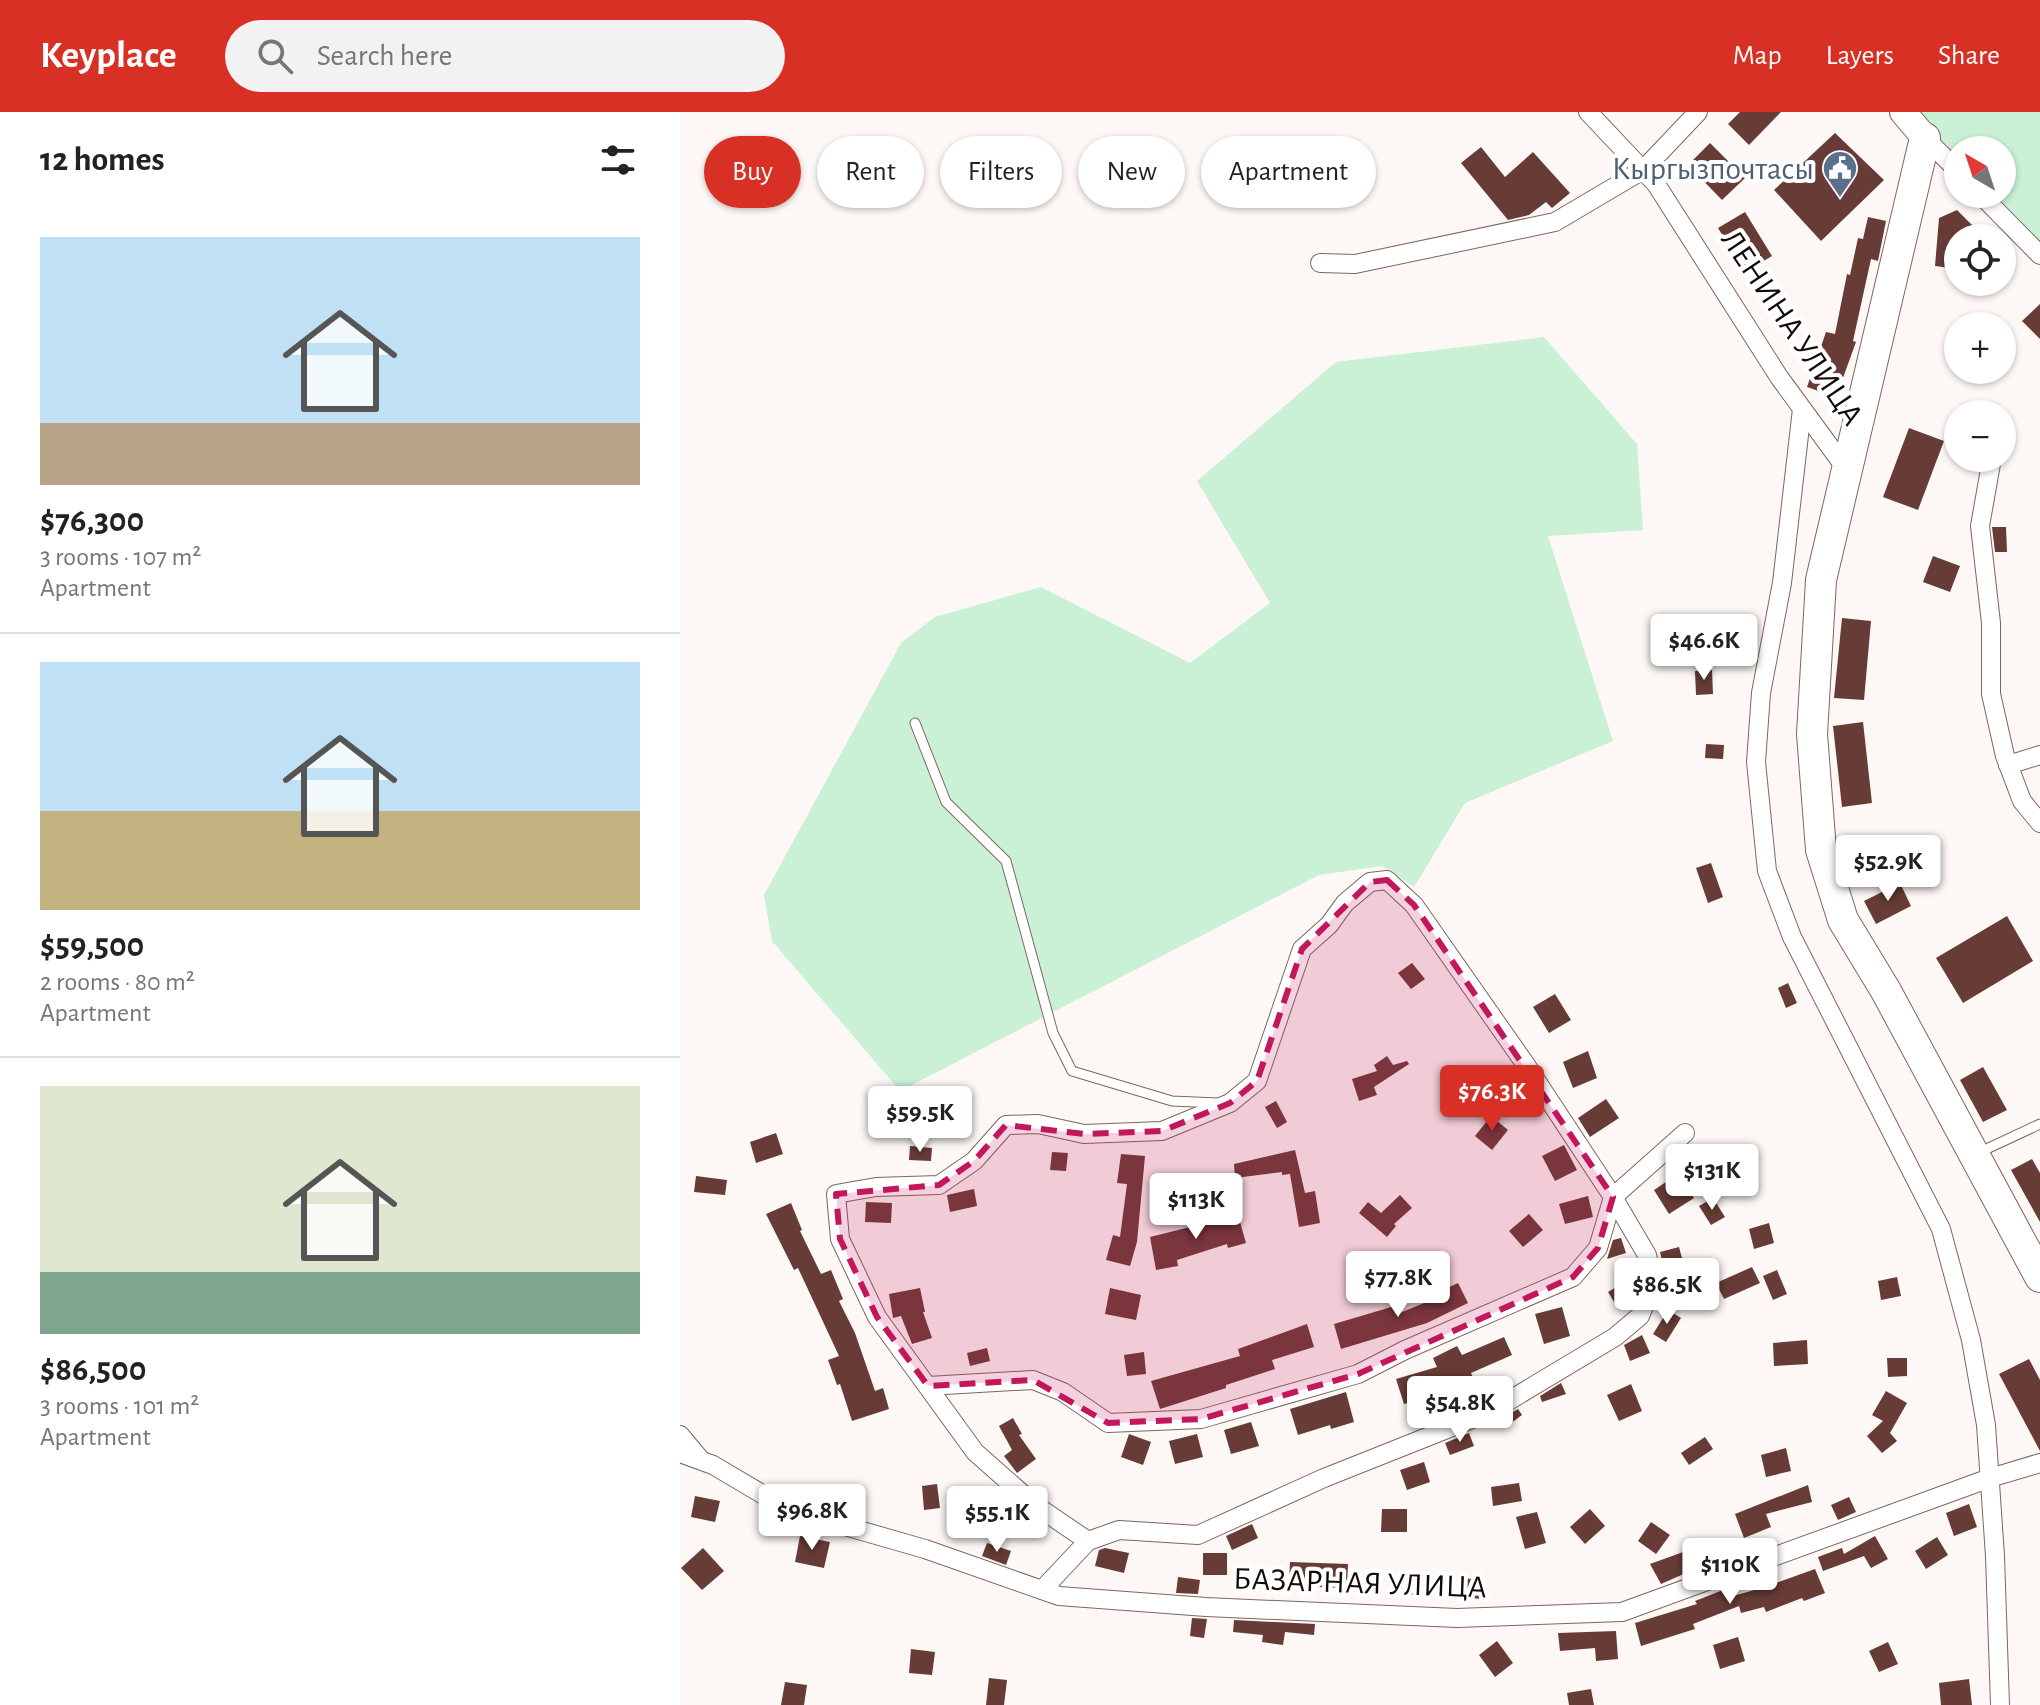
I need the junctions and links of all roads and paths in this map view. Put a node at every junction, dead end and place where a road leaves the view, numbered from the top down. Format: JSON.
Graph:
{"nodes":[{"id":1,"x":1588,"y":112,"type":"edge"},
{"id":2,"x":1698,"y":112,"type":"edge"},
{"id":3,"x":1903,"y":112,"type":"edge"},
{"id":4,"x":1925,"y":138,"type":"junction"},
{"id":5,"x":1944,"y":157,"type":"edge"},
{"id":6,"x":1643,"y":170,"type":"junction"},
{"id":7,"x":1994,"y":208,"type":"edge"},
{"id":8,"x":2040,"y":255,"type":"edge"},
{"id":9,"x":1320,"y":263,"type":"dead end"},
{"id":10,"x":1802,"y":409,"type":"junction"},
{"id":11,"x":1847,"y":470,"type":"junction"},
{"id":12,"x":1990,"y":472,"type":"edge"},
{"id":13,"x":915,"y":723,"type":"dead end"},
{"id":14,"x":2040,"y":755,"type":"edge"},
{"id":15,"x":2008,"y":765,"type":"junction"},
{"id":16,"x":2040,"y":823,"type":"edge"},
{"id":17,"x":1230,"y":1103,"type":"junction"},
{"id":18,"x":2040,"y":1124,"type":"edge"},
{"id":19,"x":1685,"y":1133,"type":"dead end"},
{"id":20,"x":1975,"y":1155,"type":"junction"},
{"id":21,"x":1613,"y":1197,"type":"junction"},
{"id":22,"x":2040,"y":1277,"type":"edge"},
{"id":23,"x":928,"y":1386,"type":"junction"},
{"id":24,"x":680,"y":1435,"type":"edge"},
{"id":25,"x":680,"y":1453,"type":"edge"},
{"id":26,"x":702,"y":1461,"type":"junction"},
{"id":27,"x":2040,"y":1463,"type":"edge"},
{"id":28,"x":1990,"y":1478,"type":"junction"},
{"id":29,"x":1088,"y":1541,"type":"junction"},
{"id":30,"x":1042,"y":1590,"type":"junction"},
{"id":31,"x":2000,"y":1705,"type":"edge"}],
"edges":[{"from":1,"to":6,"type":"street","name":"ЛЕНИНА УЛИЦА"},
{"from":2,"to":6,"type":"street"},
{"from":3,"to":4,"type":"street"},
{"from":4,"to":5,"type":"street"},
{"from":4,"to":11,"type":"main road","name":"ЛЕНИНА УЛИЦА"},
{"from":6,"to":9,"type":"street"},
{"from":6,"to":10,"type":"street","name":"ЛЕНИНА УЛИЦА"},
{"from":7,"to":8,"type":"street"},
{"from":10,"to":11,"type":"street","name":"ЛЕНИНА УЛИЦА"},
{"from":10,"to":28,"type":"street"},
{"from":11,"to":20,"type":"main road","name":"ЛЕНИНА УЛИЦА"},
{"from":12,"to":15,"type":"street"},
{"from":13,"to":17,"type":"lane"},
{"from":14,"to":15,"type":"street"},
{"from":15,"to":16,"type":"street"},
{"from":17,"to":21,"type":"street"},
{"from":17,"to":23,"type":"street"},
{"from":18,"to":20,"type":"lane"},
{"from":19,"to":21,"type":"street"},
{"from":20,"to":22,"type":"main road","name":"ЛЕНИНА УЛИЦА"},
{"from":21,"to":23,"type":"street"},
{"from":21,"to":29,"type":"street"},
{"from":23,"to":29,"type":"street"},
{"from":24,"to":26,"type":"street"},
{"from":25,"to":26,"type":"street","name":"БАЗАРНАЯ УЛИЦА"},
{"from":26,"to":30,"type":"street","name":"БАЗАРНАЯ УЛИЦА"},
{"from":27,"to":28,"type":"street","name":"БАЗАРНАЯ УЛИЦА"},
{"from":28,"to":30,"type":"street","name":"БАЗАРНАЯ УЛИЦА"},
{"from":28,"to":31,"type":"street"},
{"from":29,"to":30,"type":"street"}]}
